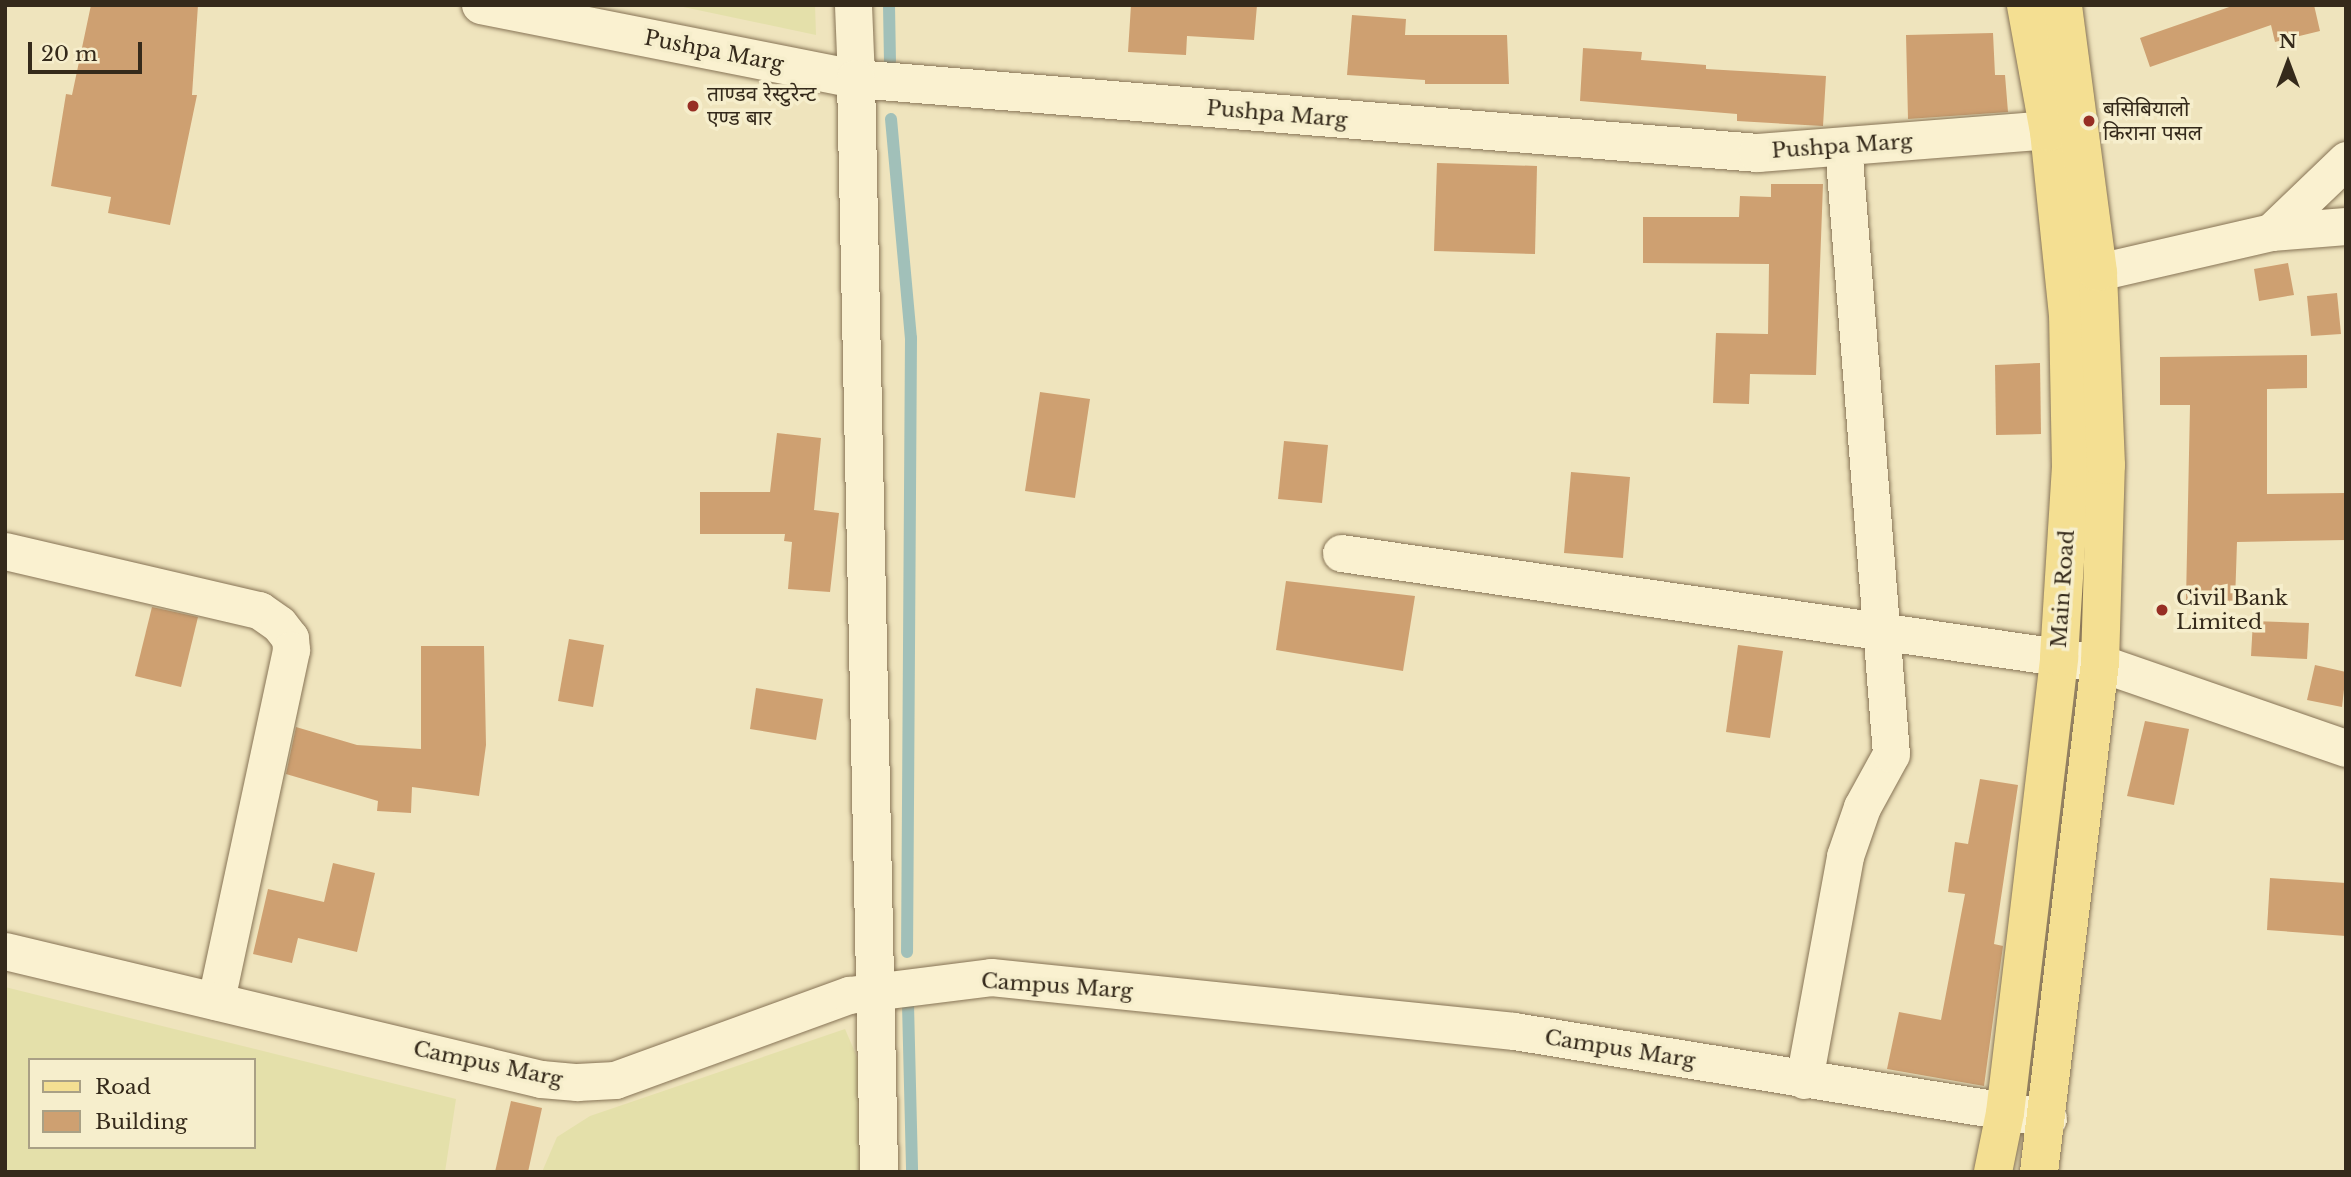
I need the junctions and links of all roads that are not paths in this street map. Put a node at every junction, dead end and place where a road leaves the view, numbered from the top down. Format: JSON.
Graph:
{"nodes":[{"id":1,"x":481,"y":5,"type":"edge"},
{"id":2,"x":853,"y":5,"type":"edge"},
{"id":3,"x":2052,"y":9,"type":"edge"},
{"id":4,"x":856,"y":79,"type":"junction"},
{"id":5,"x":2064,"y":130,"type":"junction"},
{"id":6,"x":1843,"y":146,"type":"junction"},
{"id":7,"x":2346,"y":160,"type":"edge"},
{"id":8,"x":2346,"y":226,"type":"edge"},
{"id":9,"x":2271,"y":232,"type":"junction"},
{"id":10,"x":2098,"y":272,"type":"junction"},
{"id":11,"x":5,"y":551,"type":"edge"},
{"id":12,"x":1341,"y":553,"type":"dead end"},
{"id":13,"x":1879,"y":631,"type":"junction"},
{"id":14,"x":2059,"y":657,"type":"junction"},
{"id":15,"x":2100,"y":663,"type":"junction"},
{"id":16,"x":2346,"y":748,"type":"edge"},
{"id":17,"x":5,"y":951,"type":"edge"},
{"id":18,"x":875,"y":992,"type":"junction"},
{"id":19,"x":216,"y":1001,"type":"junction"},
{"id":20,"x":1804,"y":1080,"type":"junction"},
{"id":21,"x":2005,"y":1113,"type":"junction"},
{"id":22,"x":2048,"y":1118,"type":"junction"},
{"id":23,"x":879,"y":1172,"type":"edge"},
{"id":24,"x":1993,"y":1172,"type":"edge"},
{"id":25,"x":2039,"y":1172,"type":"edge"}],
"edges":[{"from":1,"to":4,"type":"street","name":"Pushpa Marg"},
{"from":2,"to":4,"type":"street"},
{"from":3,"to":5,"type":"main road","name":"Main Road"},
{"from":4,"to":6,"type":"street","name":"Pushpa Marg"},
{"from":4,"to":18,"type":"street"},
{"from":5,"to":6,"type":"street","name":"Pushpa Marg"},
{"from":5,"to":10,"type":"main road","name":"Main Road"},
{"from":5,"to":14,"type":"main road","name":"Main Road"},
{"from":6,"to":13,"type":"street"},
{"from":7,"to":9,"type":"street"},
{"from":8,"to":9,"type":"street"},
{"from":9,"to":10,"type":"street"},
{"from":10,"to":15,"type":"main road","name":"Main Road"},
{"from":11,"to":19,"type":"street"},
{"from":12,"to":13,"type":"street"},
{"from":13,"to":14,"type":"street"},
{"from":13,"to":20,"type":"street"},
{"from":14,"to":15,"type":"street"},
{"from":14,"to":21,"type":"main road","name":"Main Road"},
{"from":15,"to":16,"type":"street"},
{"from":15,"to":22,"type":"main road","name":"Main Road"},
{"from":17,"to":19,"type":"street","name":"Campus Marg"},
{"from":18,"to":19,"type":"street","name":"Campus Marg"},
{"from":18,"to":20,"type":"street","name":"Campus Marg"},
{"from":18,"to":23,"type":"street"},
{"from":20,"to":21,"type":"street","name":"Campus Marg"},
{"from":21,"to":22,"type":"street","name":"Campus Marg"},
{"from":21,"to":24,"type":"main road","name":"Main Road"},
{"from":22,"to":25,"type":"main road","name":"Main Road"}]}
